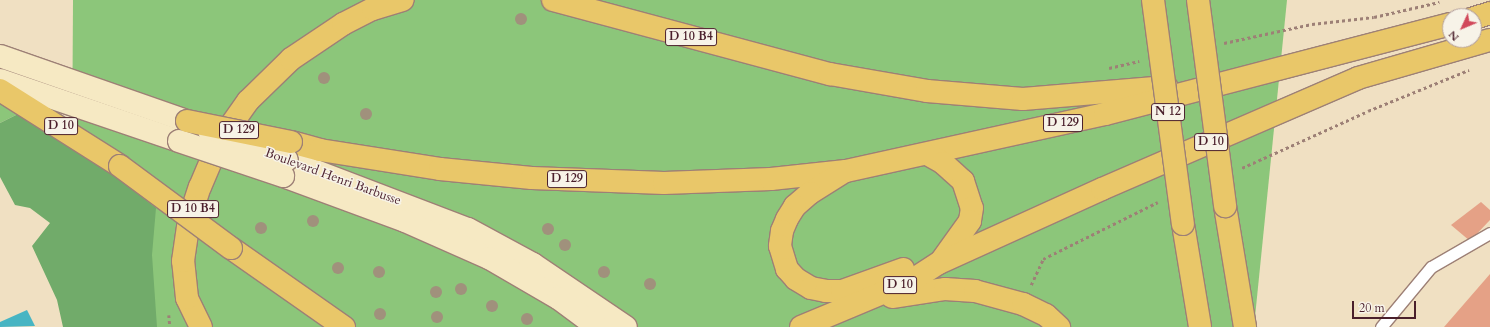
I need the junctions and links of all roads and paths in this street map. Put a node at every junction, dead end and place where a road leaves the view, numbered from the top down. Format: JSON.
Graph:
{"nodes":[{"id":1,"x":403,"y":0,"type":"edge"},
{"id":2,"x":553,"y":0,"type":"edge"},
{"id":3,"x":1153,"y":0,"type":"edge"},
{"id":4,"x":1198,"y":0,"type":"edge"},
{"id":5,"x":1442,"y":2,"type":"dead end"},
{"id":6,"x":1442,"y":26,"type":"edge"},
{"id":7,"x":1490,"y":40,"type":"edge"},
{"id":8,"x":1221,"y":44,"type":"dead end"},
{"id":9,"x":0,"y":56,"type":"edge"},
{"id":10,"x":1145,"y":60,"type":"dead end"},
{"id":11,"x":1108,"y":69,"type":"dead end"},
{"id":12,"x":1247,"y":78,"type":"junction"},
{"id":13,"x":0,"y":80,"type":"edge"},
{"id":14,"x":0,"y":90,"type":"edge"},
{"id":15,"x":927,"y":154,"type":"junction"},
{"id":16,"x":287,"y":159,"type":"junction"},
{"id":17,"x":846,"y":171,"type":"junction"},
{"id":18,"x":1490,"y":233,"type":"edge"},
{"id":19,"x":939,"y":263,"type":"junction"},
{"id":20,"x":859,"y":302,"type":"junction"},
{"id":21,"x":201,"y":327,"type":"edge"},
{"id":22,"x":344,"y":327,"type":"edge"},
{"id":23,"x":597,"y":327,"type":"edge"},
{"id":24,"x":626,"y":327,"type":"edge"},
{"id":25,"x":801,"y":327,"type":"edge"},
{"id":26,"x":1059,"y":327,"type":"edge"},
{"id":27,"x":1200,"y":327,"type":"edge"},
{"id":28,"x":1245,"y":327,"type":"edge"},
{"id":29,"x":1381,"y":327,"type":"edge"}],
"edges":[{"from":1,"to":21,"type":"main road","number":"D 10 B4"},
{"from":2,"to":12,"type":"main road","number":"D 10 B4"},
{"from":3,"to":27,"type":"main road","number":"N 12","bridge":true},
{"from":4,"to":28,"type":"main road","bridge":true},
{"from":5,"to":8,"type":"path"},
{"from":6,"to":12,"type":"main road"},
{"from":7,"to":19,"type":"main road","number":"D 10"},
{"from":9,"to":16,"type":"main road","number":"D 129","bridge":true},
{"from":10,"to":11,"type":"path"},
{"from":12,"to":15,"type":"main road","number":"D 129"},
{"from":13,"to":16,"type":"main road","name":"Boulevard Henri Barbusse","number":"D 129","bridge":true},
{"from":14,"to":22,"type":"main road","number":"D 10","bridge":true},
{"from":15,"to":17,"type":"main road","number":"D 129"},
{"from":15,"to":19,"type":"main road"},
{"from":16,"to":17,"type":"main road","number":"D 129"},
{"from":16,"to":23,"type":"main road","name":"Boulevard Henri Barbusse","number":"D 129"},
{"from":16,"to":24,"type":"main road","name":"Boulevard Henri Barbusse","number":"D 129"},
{"from":17,"to":19,"type":"main road","number":"D 129"},
{"from":18,"to":29,"type":"lane"},
{"from":19,"to":20,"type":"main road","number":"D 10"},
{"from":20,"to":25,"type":"main road","number":"D 10"},
{"from":20,"to":26,"type":"main road"}]}
